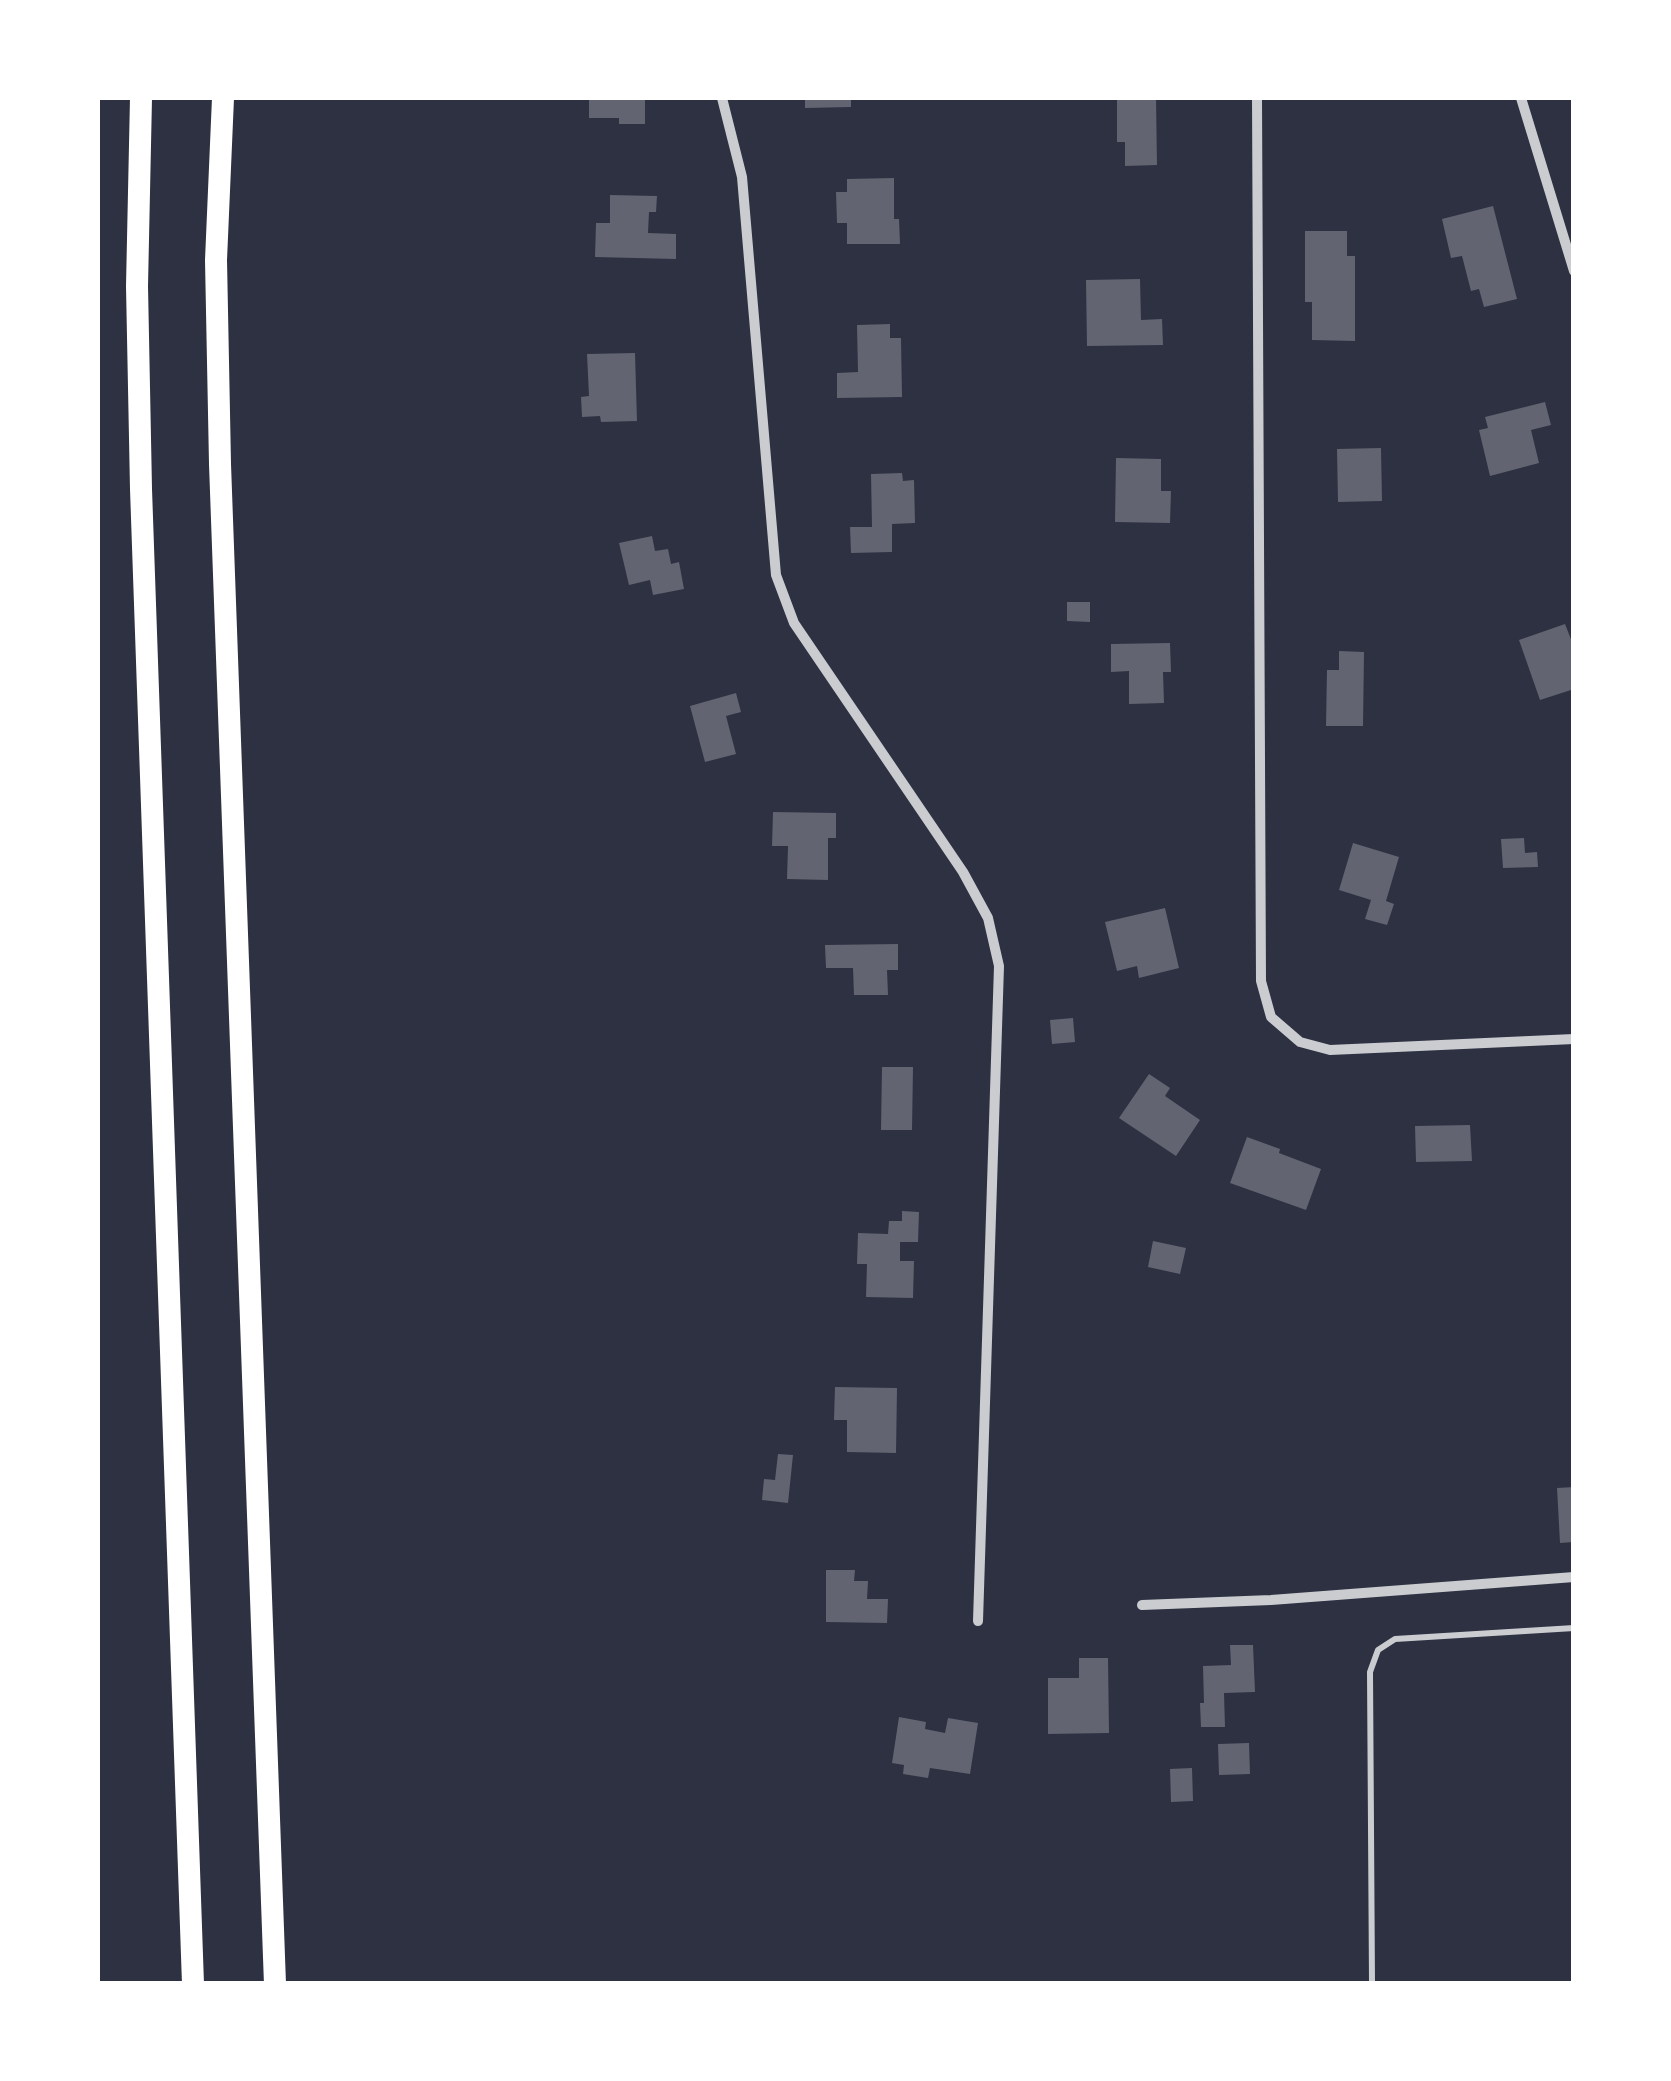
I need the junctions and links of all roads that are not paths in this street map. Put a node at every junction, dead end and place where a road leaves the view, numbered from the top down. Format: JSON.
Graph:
{"nodes":[{"id":1,"x":141,"y":98,"type":"edge"},
{"id":2,"x":223,"y":98,"type":"edge"},
{"id":3,"x":722,"y":98,"type":"edge"},
{"id":4,"x":1257,"y":98,"type":"edge"},
{"id":5,"x":1521,"y":98,"type":"edge"},
{"id":6,"x":1574,"y":270,"type":"edge"},
{"id":7,"x":1574,"y":1039,"type":"edge"},
{"id":8,"x":1574,"y":1577,"type":"edge"},
{"id":9,"x":1142,"y":1605,"type":"dead end"},
{"id":10,"x":978,"y":1621,"type":"dead end"},
{"id":11,"x":1574,"y":1628,"type":"edge"},
{"id":12,"x":193,"y":1984,"type":"edge"},
{"id":13,"x":275,"y":1984,"type":"edge"},
{"id":14,"x":1372,"y":1984,"type":"edge"}],
"edges":[{"from":1,"to":12,"type":"highway"},
{"from":2,"to":13,"type":"highway"},
{"from":3,"to":10,"type":"street"},
{"from":4,"to":7,"type":"street"},
{"from":5,"to":6,"type":"street"},
{"from":8,"to":9,"type":"street"},
{"from":11,"to":14,"type":"lane"}]}
